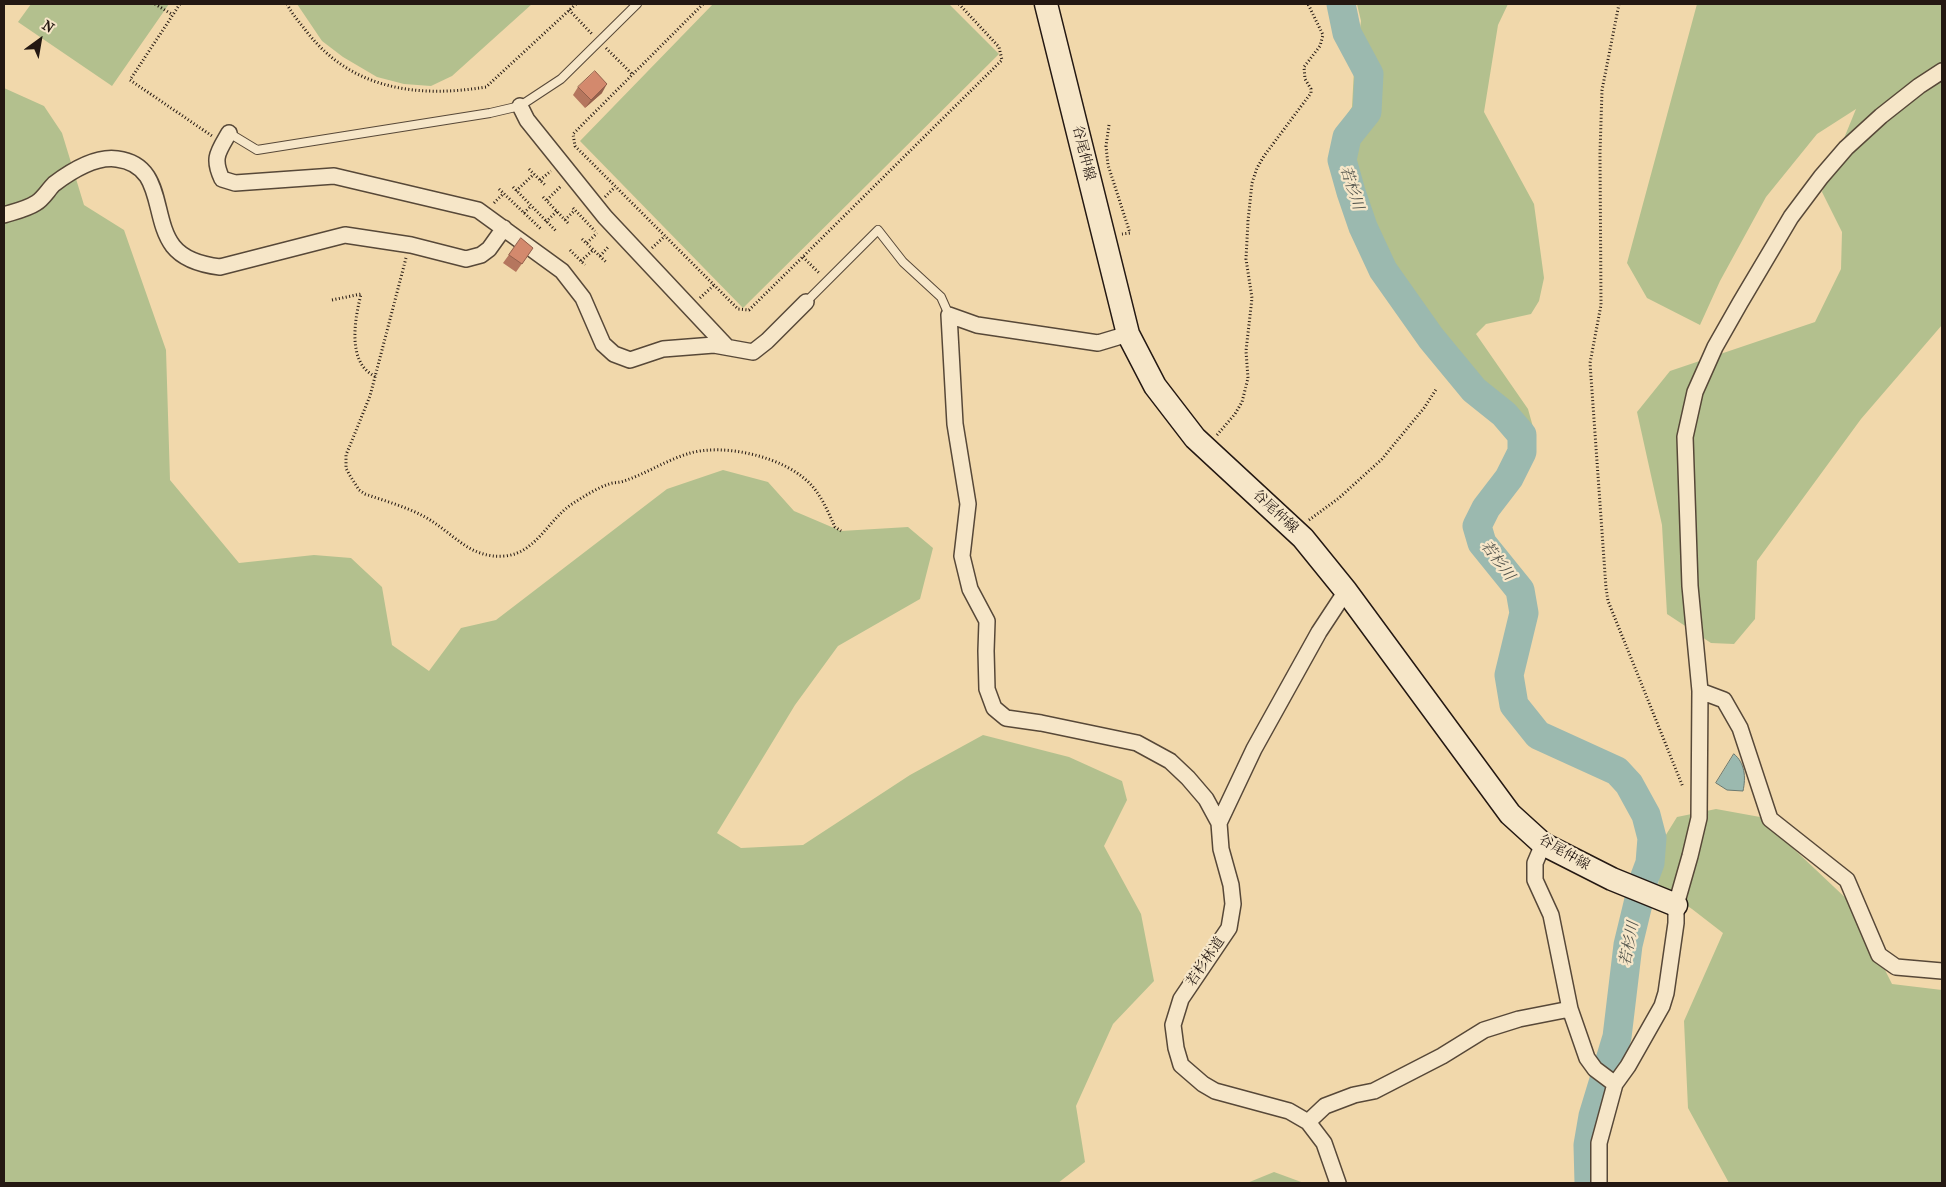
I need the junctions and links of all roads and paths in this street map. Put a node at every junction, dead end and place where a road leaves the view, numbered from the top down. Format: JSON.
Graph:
{"nodes":[{"id":1,"x":155,"y":4,"type":"edge"},
{"id":2,"x":180,"y":4,"type":"edge"},
{"id":3,"x":288,"y":4,"type":"edge"},
{"id":4,"x":576,"y":4,"type":"edge"},
{"id":5,"x":637,"y":4,"type":"edge"},
{"id":6,"x":703,"y":4,"type":"edge"},
{"id":7,"x":959,"y":4,"type":"edge"},
{"id":8,"x":1046,"y":4,"type":"edge"},
{"id":9,"x":1308,"y":4,"type":"edge"},
{"id":10,"x":1619,"y":4,"type":"edge"},
{"id":11,"x":172,"y":15,"type":"junction"},
{"id":12,"x":1942,"y":71,"type":"edge"},
{"id":13,"x":520,"y":106,"type":"junction"},
{"id":14,"x":1109,"y":125,"type":"dead end"},
{"id":15,"x":226,"y":138,"type":"junction"},
{"id":16,"x":529,"y":169,"type":"dead end"},
{"id":17,"x":552,"y":170,"type":"dead end"},
{"id":18,"x":534,"y":174,"type":"junction"},
{"id":19,"x":540,"y":180,"type":"junction"},
{"id":20,"x":564,"y":184,"type":"dead end"},
{"id":21,"x":546,"y":185,"type":"dead end"},
{"id":22,"x":513,"y":188,"type":"dead end"},
{"id":23,"x":499,"y":189,"type":"dead end"},
{"id":24,"x":516,"y":191,"type":"junction"},
{"id":25,"x":543,"y":197,"type":"dead end"},
{"id":26,"x":546,"y":200,"type":"junction"},
{"id":27,"x":531,"y":206,"type":"junction"},
{"id":28,"x":575,"y":210,"type":"dead end"},
{"id":29,"x":557,"y":211,"type":"junction"},
{"id":30,"x":524,"y":213,"type":"junction"},
{"id":31,"x":4,"y":215,"type":"edge"},
{"id":32,"x":565,"y":220,"type":"junction"},
{"id":33,"x":546,"y":222,"type":"junction"},
{"id":34,"x":569,"y":224,"type":"dead end"},
{"id":35,"x":504,"y":228,"type":"junction"},
{"id":36,"x":542,"y":230,"type":"dead end"},
{"id":37,"x":557,"y":232,"type":"dead end"},
{"id":38,"x":597,"y":233,"type":"dead end"},
{"id":39,"x":1104,"y":238,"type":"junction"},
{"id":40,"x":582,"y":239,"type":"dead end"},
{"id":41,"x":587,"y":243,"type":"junction"},
{"id":42,"x":410,"y":246,"type":"junction"},
{"id":43,"x":610,"y":246,"type":"dead end"},
{"id":44,"x":570,"y":250,"type":"dead end"},
{"id":45,"x":593,"y":250,"type":"junction"},
{"id":46,"x":600,"y":256,"type":"junction"},
{"id":47,"x":803,"y":257,"type":"junction"},
{"id":48,"x":581,"y":261,"type":"junction"},
{"id":49,"x":606,"y":262,"type":"dead end"},
{"id":50,"x":585,"y":265,"type":"dead end"},
{"id":51,"x":827,"y":281,"type":"junction"},
{"id":52,"x":332,"y":300,"type":"dead end"},
{"id":53,"x":806,"y":302,"type":"joint"},
{"id":54,"x":949,"y":315,"type":"junction"},
{"id":55,"x":1128,"y":334,"type":"junction"},
{"id":56,"x":728,"y":348,"type":"junction"},
{"id":57,"x":376,"y":377,"type":"junction"},
{"id":58,"x":1437,"y":388,"type":"dead end"},
{"id":59,"x":1206,"y":448,"type":"junction"},
{"id":60,"x":1294,"y":530,"type":"junction"},
{"id":61,"x":841,"y":531,"type":"dead end"},
{"id":62,"x":1346,"y":590,"type":"junction"},
{"id":63,"x":1700,"y":692,"type":"junction"},
{"id":64,"x":1699,"y":810,"type":"junction"},
{"id":65,"x":1219,"y":824,"type":"junction"},
{"id":66,"x":1543,"y":844,"type":"junction"},
{"id":67,"x":1668,"y":902,"type":"junction"},
{"id":68,"x":1942,"y":971,"type":"edge"},
{"id":69,"x":1570,"y":1008,"type":"junction"},
{"id":70,"x":1613,"y":1082,"type":"junction"},
{"id":71,"x":1308,"y":1122,"type":"junction"},
{"id":72,"x":1338,"y":1183,"type":"edge"},
{"id":73,"x":1598,"y":1183,"type":"edge"}],
"edges":[{"from":1,"to":11,"type":"path"},
{"from":2,"to":11,"type":"path"},
{"from":3,"to":4,"type":"path"},
{"from":5,"to":13,"type":"lane"},
{"from":6,"to":47,"type":"path"},
{"from":7,"to":47,"type":"path"},
{"from":8,"to":39,"type":"main road","name":"谷尾仲線"},
{"from":9,"to":59,"type":"path"},
{"from":10,"to":64,"type":"path"},
{"from":11,"to":15,"type":"path"},
{"from":12,"to":63,"type":"street"},
{"from":13,"to":15,"type":"lane"},
{"from":13,"to":56,"type":"street"},
{"from":14,"to":39,"type":"path"},
{"from":15,"to":35,"type":"street"},
{"from":16,"to":18,"type":"path"},
{"from":17,"to":19,"type":"path"},
{"from":18,"to":19,"type":"path"},
{"from":18,"to":24,"type":"path"},
{"from":19,"to":21,"type":"path"},
{"from":20,"to":26,"type":"path"},
{"from":22,"to":24,"type":"path"},
{"from":23,"to":30,"type":"path"},
{"from":24,"to":27,"type":"path"},
{"from":25,"to":26,"type":"path"},
{"from":26,"to":29,"type":"path"},
{"from":27,"to":30,"type":"path"},
{"from":27,"to":33,"type":"path"},
{"from":28,"to":32,"type":"path"},
{"from":29,"to":32,"type":"path"},
{"from":29,"to":33,"type":"path"},
{"from":30,"to":36,"type":"path"},
{"from":31,"to":42,"type":"street"},
{"from":32,"to":34,"type":"path"},
{"from":33,"to":37,"type":"path"},
{"from":35,"to":42,"type":"street"},
{"from":35,"to":56,"type":"street"},
{"from":38,"to":41,"type":"path"},
{"from":39,"to":55,"type":"main road","name":"谷尾仲線"},
{"from":40,"to":41,"type":"path"},
{"from":41,"to":45,"type":"path"},
{"from":42,"to":57,"type":"path"},
{"from":43,"to":46,"type":"path"},
{"from":44,"to":48,"type":"path"},
{"from":45,"to":46,"type":"path"},
{"from":45,"to":48,"type":"path"},
{"from":46,"to":49,"type":"path"},
{"from":47,"to":51,"type":"path"},
{"from":48,"to":50,"type":"path"},
{"from":51,"to":53,"type":"lane"},
{"from":51,"to":54,"type":"lane"},
{"from":52,"to":57,"type":"path"},
{"from":53,"to":56,"type":"street"},
{"from":54,"to":55,"type":"street"},
{"from":54,"to":65,"type":"street"},
{"from":55,"to":59,"type":"main road","name":"谷尾仲線"},
{"from":57,"to":61,"type":"path"},
{"from":58,"to":60,"type":"path"},
{"from":59,"to":60,"type":"main road","name":"谷尾仲線"},
{"from":60,"to":62,"type":"main road","name":"谷尾仲線"},
{"from":62,"to":65,"type":"street","name":"若杉林道"},
{"from":62,"to":66,"type":"main road","name":"谷尾仲線"},
{"from":63,"to":64,"type":"street"},
{"from":63,"to":68,"type":"street"},
{"from":64,"to":67,"type":"street"},
{"from":65,"to":71,"type":"street","name":"若杉林道"},
{"from":66,"to":67,"type":"main road","name":"谷尾仲線"},
{"from":66,"to":69,"type":"street"},
{"from":67,"to":70,"type":"street"},
{"from":69,"to":70,"type":"street"},
{"from":69,"to":71,"type":"street"},
{"from":70,"to":73,"type":"street"},
{"from":71,"to":72,"type":"street","name":"若杉林道"}]}
